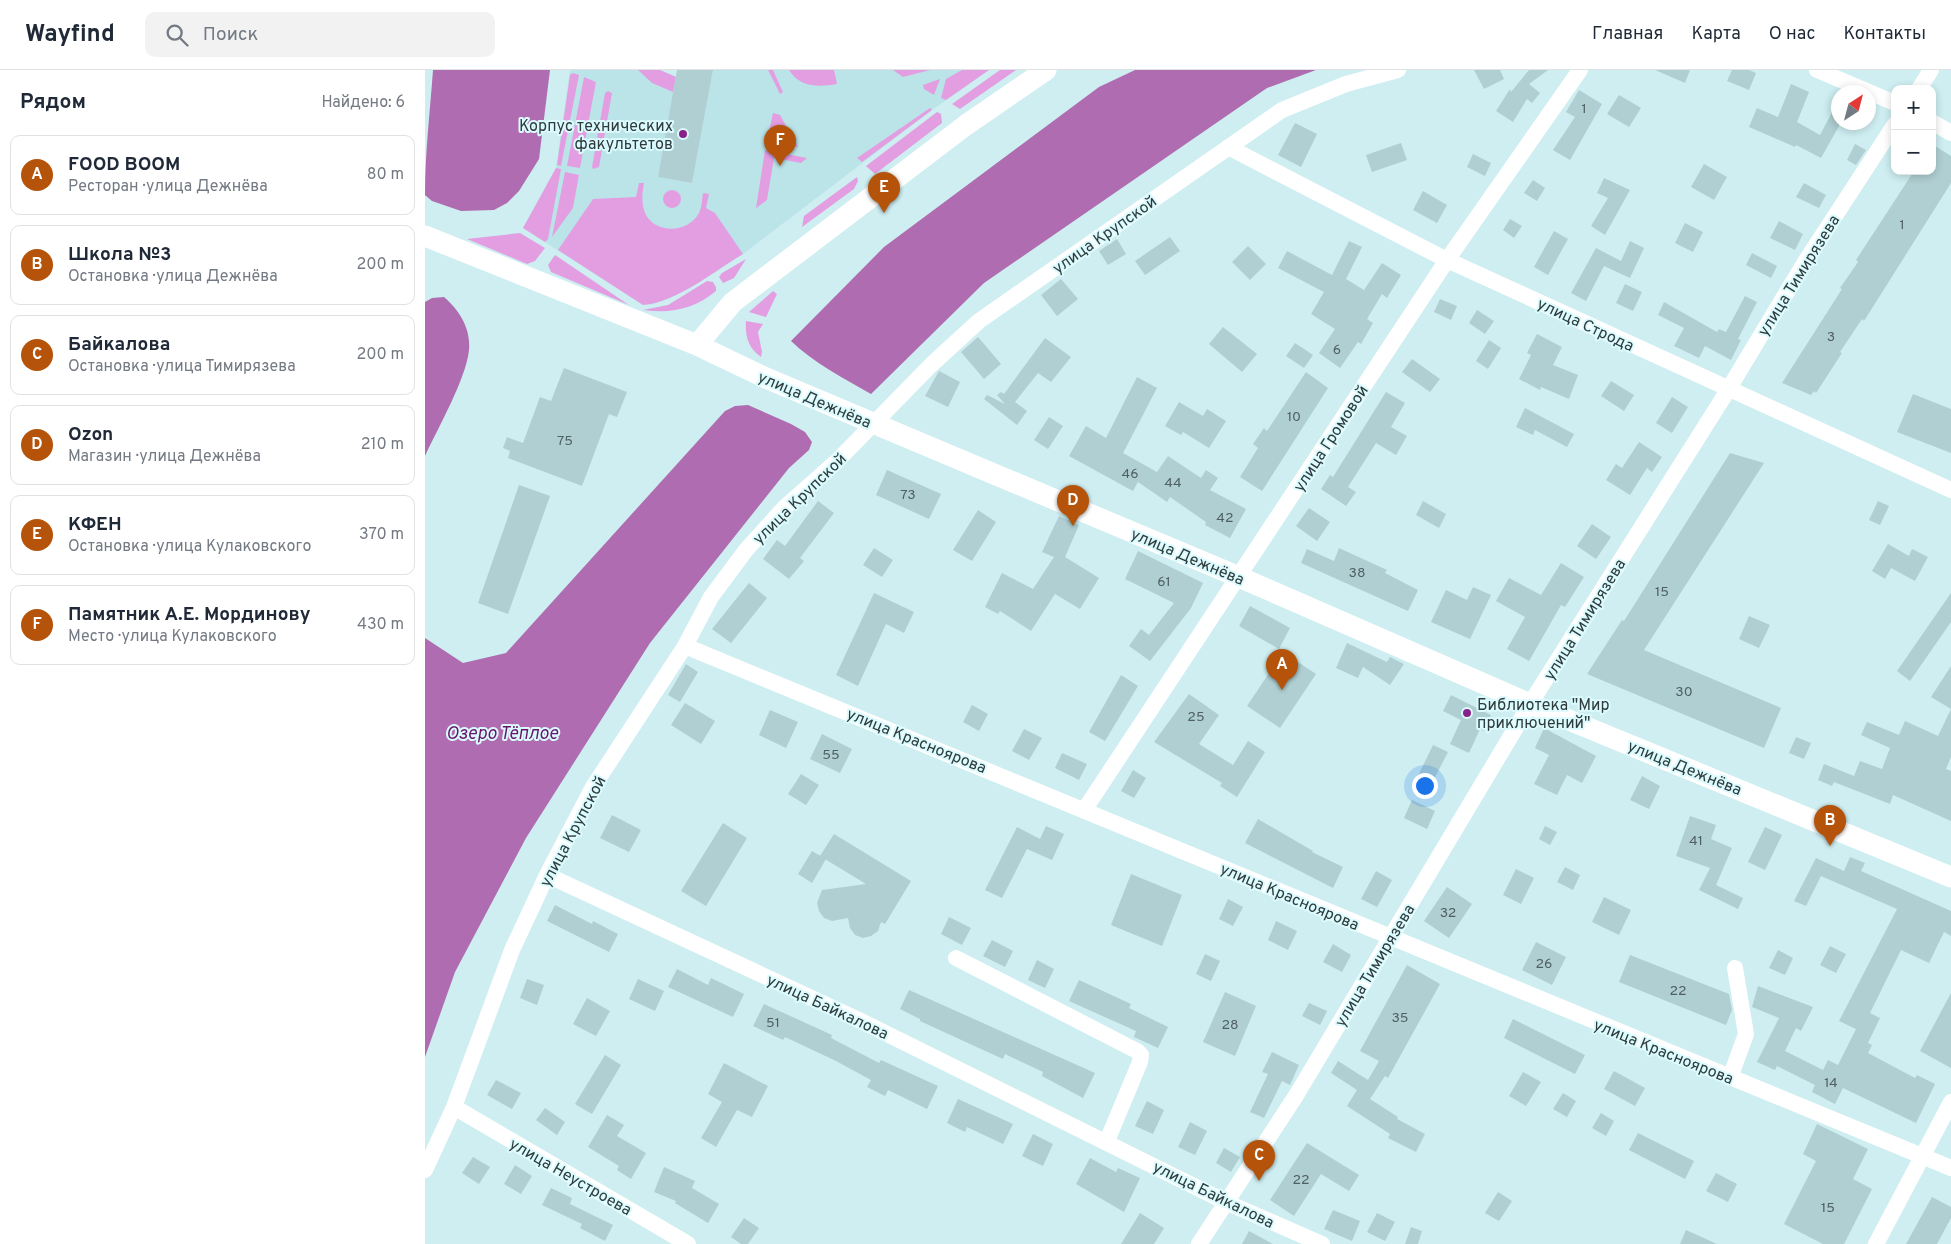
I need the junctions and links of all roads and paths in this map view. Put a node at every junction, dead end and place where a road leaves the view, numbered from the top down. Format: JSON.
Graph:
{"nodes":[{"id":1,"x":1046,"y":70,"type":"edge"},
{"id":2,"x":1398,"y":70,"type":"edge"},
{"id":3,"x":1580,"y":70,"type":"edge"},
{"id":4,"x":1817,"y":70,"type":"edge"},
{"id":5,"x":1931,"y":70,"type":"edge"},
{"id":6,"x":1922,"y":85,"type":"edge"},
{"id":7,"x":1891,"y":101,"type":"edge"},
{"id":8,"x":1936,"y":124,"type":"edge"},
{"id":9,"x":1891,"y":130,"type":"edge"},
{"id":10,"x":1951,"y":133,"type":"edge"},
{"id":11,"x":1228,"y":147,"type":"junction"},
{"id":12,"x":425,"y":236,"type":"edge"},
{"id":13,"x":1447,"y":260,"type":"junction"},
{"id":14,"x":697,"y":346,"type":"junction"},
{"id":15,"x":1728,"y":390,"type":"junction"},
{"id":16,"x":875,"y":425,"type":"junction"},
{"id":17,"x":1951,"y":490,"type":"edge"},
{"id":18,"x":1239,"y":578,"type":"junction"},
{"id":19,"x":685,"y":646,"type":"junction"},
{"id":20,"x":1530,"y":704,"type":"junction"},
{"id":21,"x":1085,"y":810,"type":"junction"},
{"id":22,"x":547,"y":875,"type":"junction"},
{"id":23,"x":1951,"y":877,"type":"edge"},
{"id":24,"x":1390,"y":937,"type":"junction"},
{"id":25,"x":956,"y":958,"type":"dead end"},
{"id":26,"x":1735,"y":968,"type":"dead end"},
{"id":27,"x":1729,"y":1078,"type":"junction"},
{"id":28,"x":1951,"y":1102,"type":"edge"},
{"id":29,"x":454,"y":1107,"type":"junction"},
{"id":30,"x":1107,"y":1141,"type":"junction"},
{"id":31,"x":1921,"y":1156,"type":"junction"},
{"id":32,"x":1951,"y":1168,"type":"edge"},
{"id":33,"x":425,"y":1170,"type":"edge"},
{"id":34,"x":1228,"y":1203,"type":"junction"},
{"id":35,"x":688,"y":1244,"type":"edge"},
{"id":36,"x":1199,"y":1244,"type":"edge"},
{"id":37,"x":1322,"y":1244,"type":"edge"},
{"id":38,"x":1876,"y":1244,"type":"edge"}],
"edges":[{"from":1,"to":14,"type":"main road"},
{"from":2,"to":11,"type":"street","name":"улица Крупской"},
{"from":3,"to":13,"type":"street","name":"улица Громовой"},
{"from":4,"to":7,"type":"street"},
{"from":5,"to":6,"type":"street"},
{"from":8,"to":10,"type":"street"},
{"from":9,"to":15,"type":"street","name":"улица Тимирязева"},
{"from":11,"to":13,"type":"street","name":"улица Строда"},
{"from":11,"to":16,"type":"street","name":"улица Крупской"},
{"from":12,"to":14,"type":"main road","name":"улица Дежнёва"},
{"from":13,"to":15,"type":"street","name":"улица Строда"},
{"from":13,"to":18,"type":"street","name":"улица Громовой"},
{"from":14,"to":16,"type":"main road","name":"улица Дежнёва"},
{"from":15,"to":17,"type":"street","name":"улица Строда"},
{"from":15,"to":20,"type":"street","name":"улица Тимирязева"},
{"from":16,"to":18,"type":"main road","name":"улица Дежнёва"},
{"from":16,"to":19,"type":"street","name":"улица Крупской"},
{"from":18,"to":20,"type":"main road","name":"улица Дежнёва"},
{"from":18,"to":21,"type":"street","name":"улица Громовой"},
{"from":19,"to":21,"type":"street","name":"улица Красноярова"},
{"from":19,"to":22,"type":"street","name":"улица Крупской"},
{"from":20,"to":23,"type":"main road","name":"улица Дежнёва"},
{"from":20,"to":24,"type":"street","name":"улица Тимирязева"},
{"from":21,"to":24,"type":"street","name":"улица Красноярова"},
{"from":22,"to":29,"type":"street","name":"улица Крупской"},
{"from":22,"to":30,"type":"street","name":"улица Байкалова"},
{"from":24,"to":27,"type":"street","name":"улица Красноярова"},
{"from":24,"to":34,"type":"street","name":"улица Тимирязева"},
{"from":25,"to":30,"type":"street"},
{"from":26,"to":27,"type":"street"},
{"from":27,"to":31,"type":"street","name":"улица Красноярова"},
{"from":28,"to":31,"type":"street"},
{"from":29,"to":33,"type":"street","name":"улица Крупской"},
{"from":29,"to":35,"type":"street","name":"улица Неустроева"},
{"from":30,"to":34,"type":"street","name":"улица Байкалова"},
{"from":31,"to":32,"type":"street","name":"улица Красноярова"},
{"from":31,"to":38,"type":"street"},
{"from":34,"to":36,"type":"street","name":"улица Тимирязева"},
{"from":34,"to":37,"type":"street","name":"улица Байкалова"}]}
